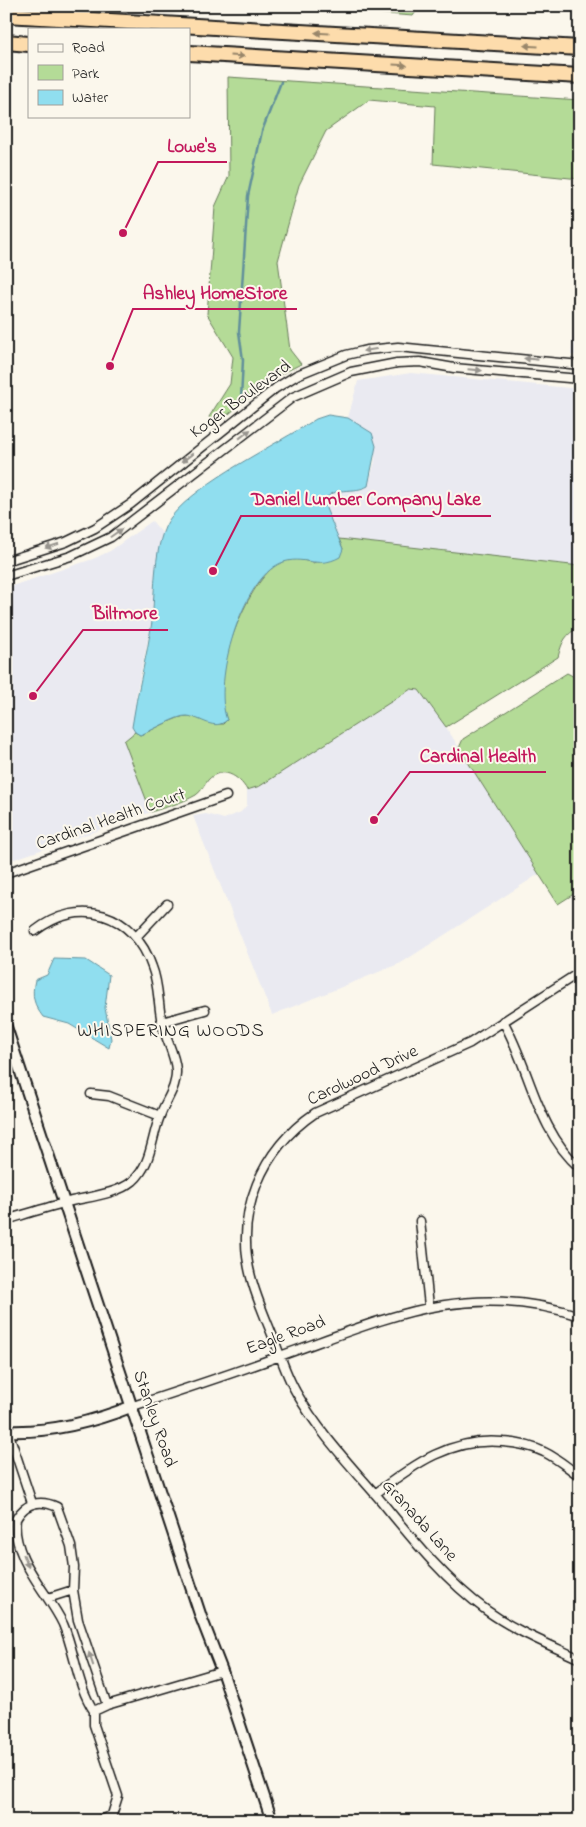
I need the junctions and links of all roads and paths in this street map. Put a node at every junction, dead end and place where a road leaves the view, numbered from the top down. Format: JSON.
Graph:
{"nodes":[{"id":1,"x":20,"y":6,"type":"edge"},
{"id":2,"x":6,"y":15,"type":"edge"},
{"id":3,"x":130,"y":23,"type":"junction"},
{"id":4,"x":6,"y":42,"type":"edge"},
{"id":5,"x":28,"y":44,"type":"edge"},
{"id":6,"x":580,"y":48,"type":"edge"},
{"id":7,"x":190,"y":53,"type":"edge"},
{"id":8,"x":580,"y":76,"type":"edge"},
{"id":9,"x":580,"y":365,"type":"edge"},
{"id":10,"x":580,"y":379,"type":"edge"},
{"id":11,"x":6,"y":561,"type":"edge"},
{"id":12,"x":6,"y":576,"type":"edge"},
{"id":13,"x":226,"y":796,"type":"dead end"},
{"id":14,"x":6,"y":873,"type":"edge"},
{"id":15,"x":167,"y":904,"type":"dead end"},
{"id":16,"x":35,"y":931,"type":"dead end"},
{"id":17,"x":137,"y":936,"type":"junction"},
{"id":18,"x":580,"y":972,"type":"edge"},
{"id":19,"x":205,"y":1010,"type":"dead end"},
{"id":20,"x":503,"y":1021,"type":"junction"},
{"id":21,"x":162,"y":1022,"type":"junction"},
{"id":22,"x":6,"y":1027,"type":"edge"},
{"id":23,"x":91,"y":1094,"type":"dead end"},
{"id":24,"x":160,"y":1116,"type":"junction"},
{"id":25,"x":580,"y":1168,"type":"edge"},
{"id":26,"x":64,"y":1203,"type":"junction"},
{"id":27,"x":6,"y":1220,"type":"edge"},
{"id":28,"x":420,"y":1221,"type":"dead end"},
{"id":29,"x":429,"y":1306,"type":"junction"},
{"id":30,"x":580,"y":1316,"type":"edge"},
{"id":31,"x":280,"y":1356,"type":"junction"},
{"id":32,"x":133,"y":1406,"type":"junction"},
{"id":33,"x":7,"y":1431,"type":"edge"},
{"id":34,"x":580,"y":1476,"type":"edge"},
{"id":35,"x":375,"y":1494,"type":"junction"},
{"id":36,"x":32,"y":1503,"type":"junction"},
{"id":37,"x":73,"y":1590,"type":"junction"},
{"id":38,"x":48,"y":1598,"type":"junction"},
{"id":39,"x":580,"y":1659,"type":"edge"},
{"id":40,"x":222,"y":1671,"type":"junction"},
{"id":41,"x":107,"y":1705,"type":"junction"},
{"id":42,"x":94,"y":1711,"type":"junction"},
{"id":43,"x":98,"y":1821,"type":"edge"},
{"id":44,"x":272,"y":1821,"type":"edge"}],
"edges":[{"from":1,"to":3,"type":"highway"},
{"from":2,"to":3,"type":"highway"},
{"from":6,"to":3,"type":"highway","one_way":true},
{"from":4,"to":5,"type":"highway"},
{"from":7,"to":8,"type":"highway","one_way":true},
{"from":9,"to":11,"type":"street","name":"Koger Boulevard","one_way":true},
{"from":12,"to":10,"type":"street","name":"Koger Boulevard","one_way":true},
{"from":13,"to":14,"type":"street","name":"Cardinal Health Court"},
{"from":15,"to":17,"type":"street"},
{"from":16,"to":17,"type":"street"},
{"from":17,"to":21,"type":"street"},
{"from":18,"to":20,"type":"street","name":"Carolwood Drive"},
{"from":19,"to":21,"type":"street"},
{"from":20,"to":25,"type":"street"},
{"from":20,"to":31,"type":"street","name":"Carolwood Drive"},
{"from":21,"to":24,"type":"street"},
{"from":22,"to":26,"type":"street","name":"Stanley Road"},
{"from":23,"to":24,"type":"street"},
{"from":24,"to":26,"type":"street"},
{"from":26,"to":27,"type":"street"},
{"from":26,"to":32,"type":"street","name":"Stanley Road"},
{"from":28,"to":29,"type":"street"},
{"from":29,"to":30,"type":"street","name":"Eagle Road"},
{"from":29,"to":31,"type":"street","name":"Eagle Road"},
{"from":31,"to":32,"type":"street","name":"Eagle Road"},
{"from":31,"to":35,"type":"street","name":"Granada Lane"},
{"from":32,"to":33,"type":"street","name":"Eagle Road"},
{"from":32,"to":40,"type":"street","name":"Stanley Road"},
{"from":33,"to":36,"type":"street"},
{"from":34,"to":35,"type":"street"},
{"from":35,"to":39,"type":"street","name":"Granada Lane"},
{"from":36,"to":37,"type":"street"},
{"from":36,"to":38,"type":"street","one_way":true},
{"from":37,"to":38,"type":"street"},
{"from":41,"to":37,"type":"street","one_way":true},
{"from":38,"to":42,"type":"street"},
{"from":40,"to":41,"type":"street"},
{"from":40,"to":44,"type":"street","name":"Stanley Road"},
{"from":41,"to":42,"type":"street"},
{"from":42,"to":43,"type":"street"}]}
